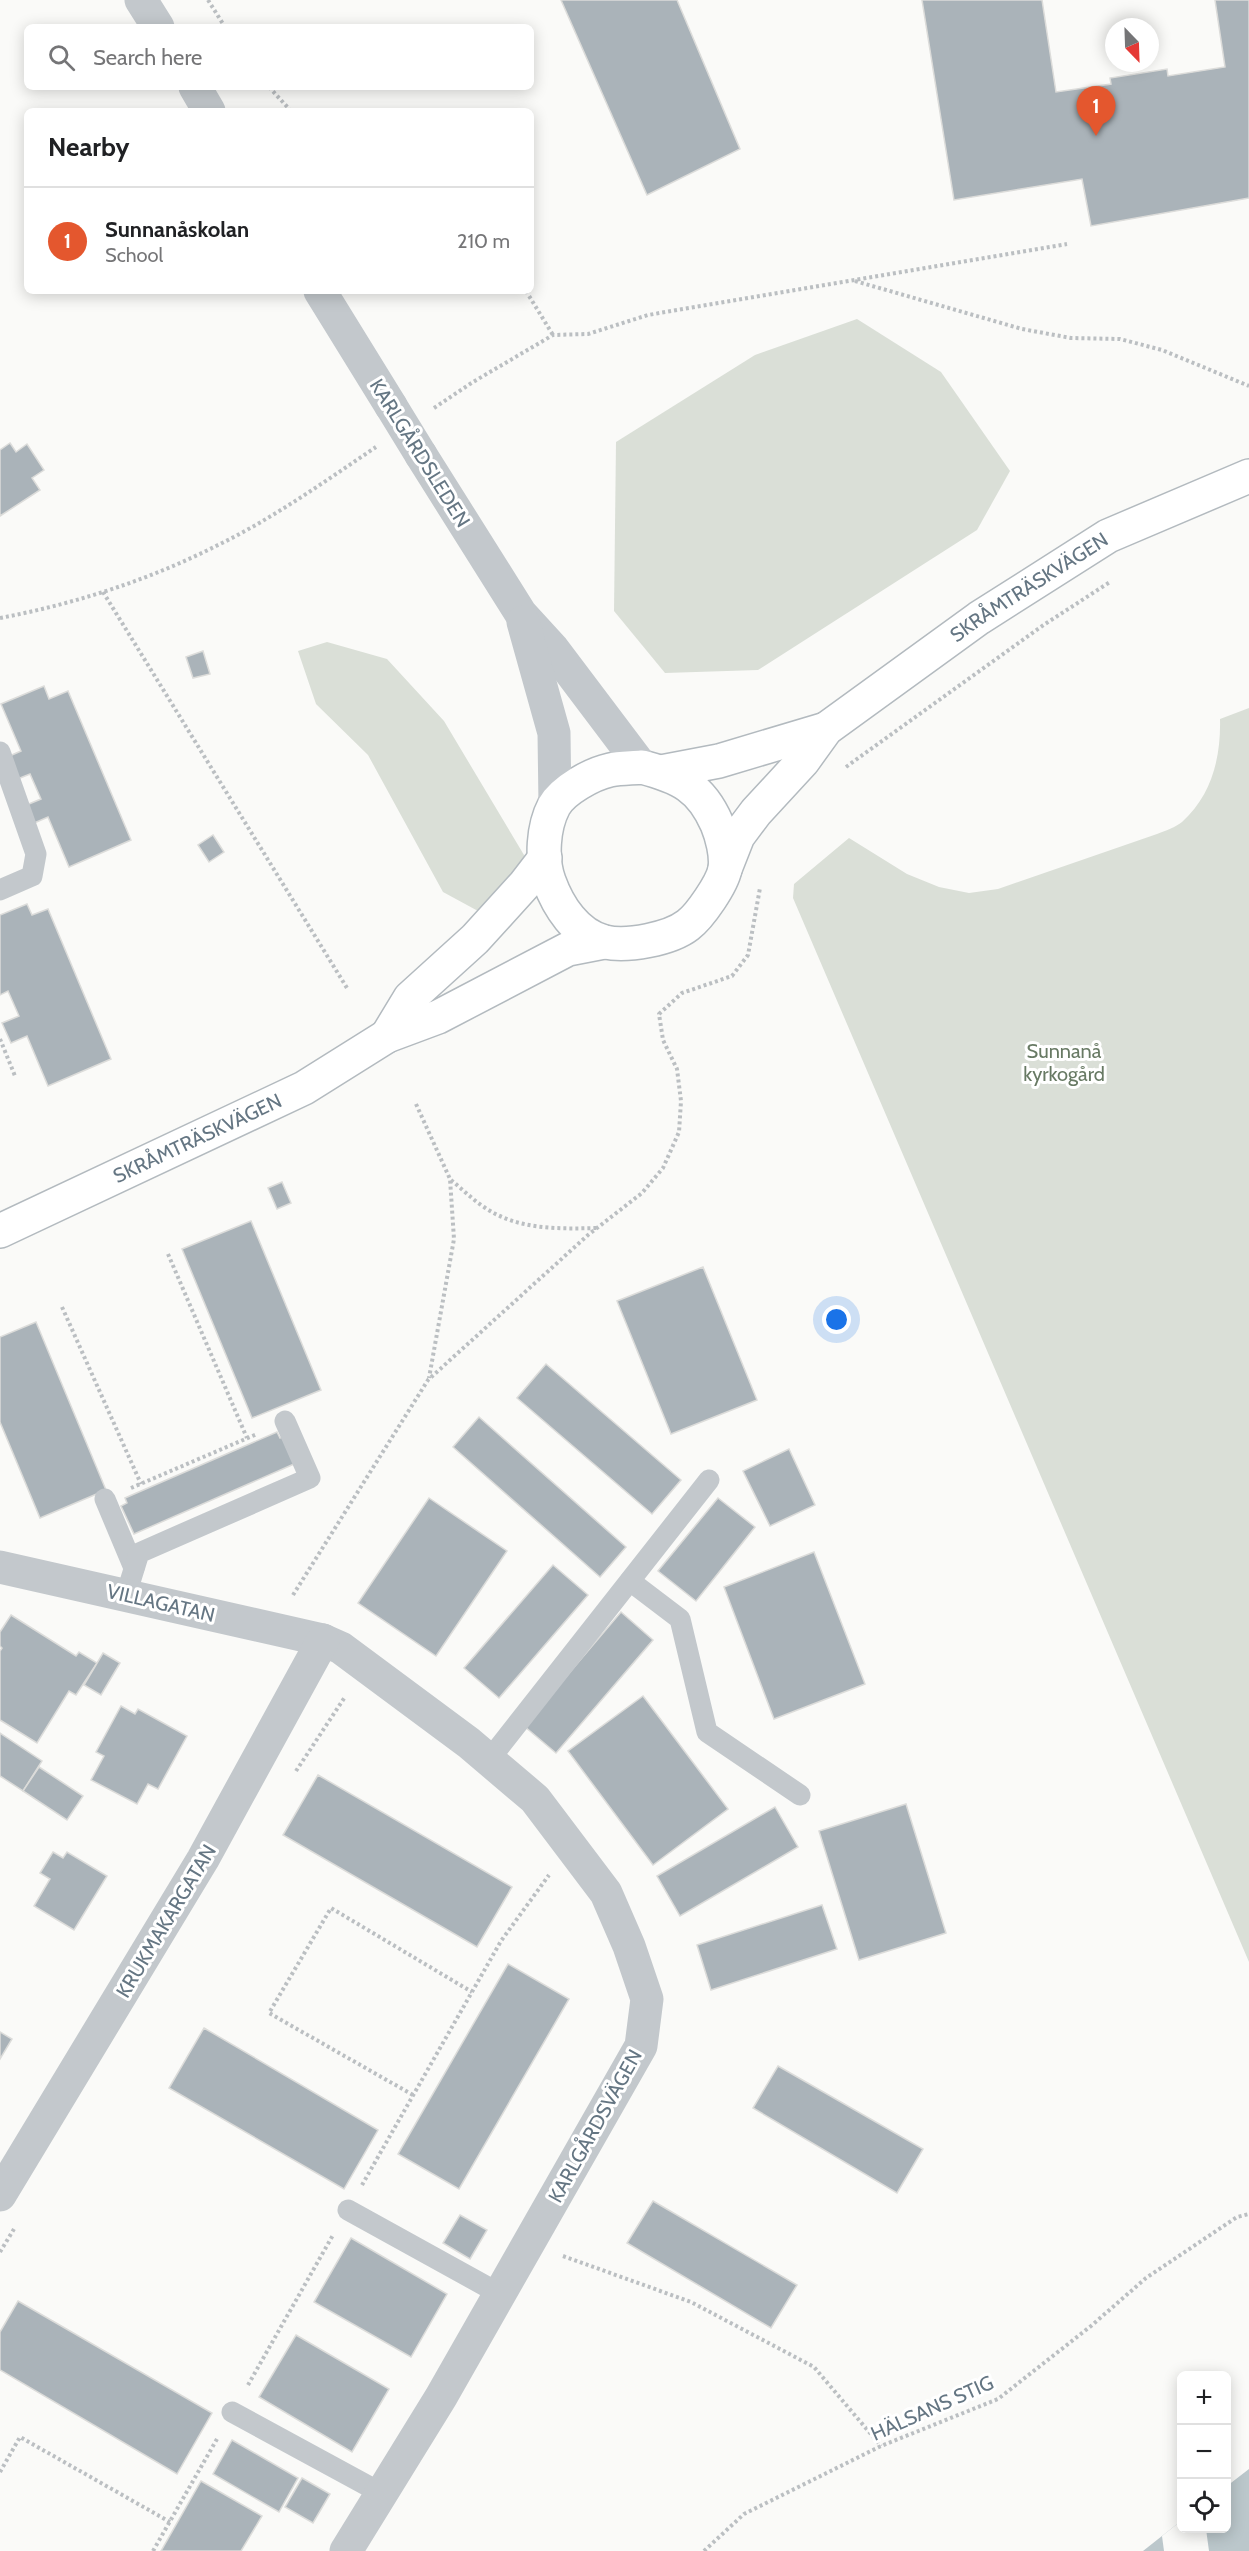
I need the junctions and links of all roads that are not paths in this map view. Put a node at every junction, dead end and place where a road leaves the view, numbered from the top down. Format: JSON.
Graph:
{"nodes":[{"id":1,"x":141,"y":0,"type":"edge"},
{"id":2,"x":156,"y":24,"type":"edge"},
{"id":3,"x":197,"y":90,"type":"edge"},
{"id":4,"x":207,"y":108,"type":"edge"},
{"id":5,"x":322,"y":294,"type":"edge"},
{"id":6,"x":1249,"y":476,"type":"edge"},
{"id":7,"x":521,"y":614,"type":"junction"},
{"id":8,"x":826,"y":729,"type":"junction"},
{"id":9,"x":0,"y":752,"type":"edge"},
{"id":10,"x":651,"y":770,"type":"junction"},
{"id":11,"x":555,"y":805,"type":"junction"},
{"id":12,"x":545,"y":858,"type":"junction"},
{"id":13,"x":725,"y":868,"type":"junction"},
{"id":14,"x":0,"y":890,"type":"edge"},
{"id":15,"x":604,"y":942,"type":"junction"},
{"id":16,"x":387,"y":1036,"type":"junction"},
{"id":17,"x":0,"y":1231,"type":"edge"},
{"id":18,"x":285,"y":1421,"type":"road end"},
{"id":19,"x":709,"y":1480,"type":"dead end"},
{"id":20,"x":105,"y":1499,"type":"road end"},
{"id":21,"x":0,"y":1567,"type":"edge"},
{"id":22,"x":630,"y":1581,"type":"junction"},
{"id":23,"x":130,"y":1582,"type":"junction"},
{"id":24,"x":323,"y":1640,"type":"junction"},
{"id":25,"x":489,"y":1760,"type":"junction"},
{"id":26,"x":800,"y":1795,"type":"dead end"},
{"id":27,"x":0,"y":2196,"type":"edge"},
{"id":28,"x":348,"y":2210,"type":"dead end"},
{"id":29,"x":500,"y":2294,"type":"junction"},
{"id":30,"x":232,"y":2412,"type":"dead end"},
{"id":31,"x":381,"y":2493,"type":"junction"},
{"id":32,"x":346,"y":2551,"type":"edge"}],
"edges":[{"from":1,"to":2,"type":"street"},
{"from":3,"to":4,"type":"street"},
{"from":5,"to":7,"type":"street","name":"KARLGÅRDSLEDEN","bridge":true},
{"from":6,"to":8,"type":"main road","name":"SKRÅMTRÄSKVÄGEN"},
{"from":7,"to":10,"type":"street","name":"KARLGÅRDSLEDEN"},
{"from":7,"to":11,"type":"street","name":"KARLGÅRDSLEDEN"},
{"from":8,"to":10,"type":"main road","name":"SKRÅMTRÄSKVÄGEN"},
{"from":8,"to":13,"type":"main road","name":"SKRÅMTRÄSKVÄGEN"},
{"from":9,"to":14,"type":"lane"},
{"from":10,"to":11,"type":"main road"},
{"from":10,"to":13,"type":"main road"},
{"from":11,"to":12,"type":"main road"},
{"from":12,"to":15,"type":"main road"},
{"from":12,"to":16,"type":"main road","name":"SKRÅMTRÄSKVÄGEN"},
{"from":13,"to":15,"type":"main road"},
{"from":15,"to":16,"type":"main road","name":"SKRÅMTRÄSKVÄGEN"},
{"from":16,"to":17,"type":"main road","name":"SKRÅMTRÄSKVÄGEN"},
{"from":18,"to":23,"type":"lane"},
{"from":19,"to":22,"type":"lane"},
{"from":20,"to":23,"type":"lane"},
{"from":21,"to":23,"type":"street","name":"VILLAGATAN"},
{"from":22,"to":25,"type":"lane"},
{"from":22,"to":26,"type":"lane"},
{"from":23,"to":24,"type":"street","name":"VILLAGATAN"},
{"from":24,"to":25,"type":"street","name":"KARLGÅRDSVÄGEN"},
{"from":24,"to":27,"type":"street","name":"KRUKMAKARGATAN"},
{"from":25,"to":29,"type":"street","name":"KARLGÅRDSVÄGEN"},
{"from":28,"to":29,"type":"lane"},
{"from":29,"to":31,"type":"street","name":"KARLGÅRDSVÄGEN"},
{"from":30,"to":31,"type":"lane"},
{"from":31,"to":32,"type":"street","name":"KARLGÅRDSVÄGEN"}]}
